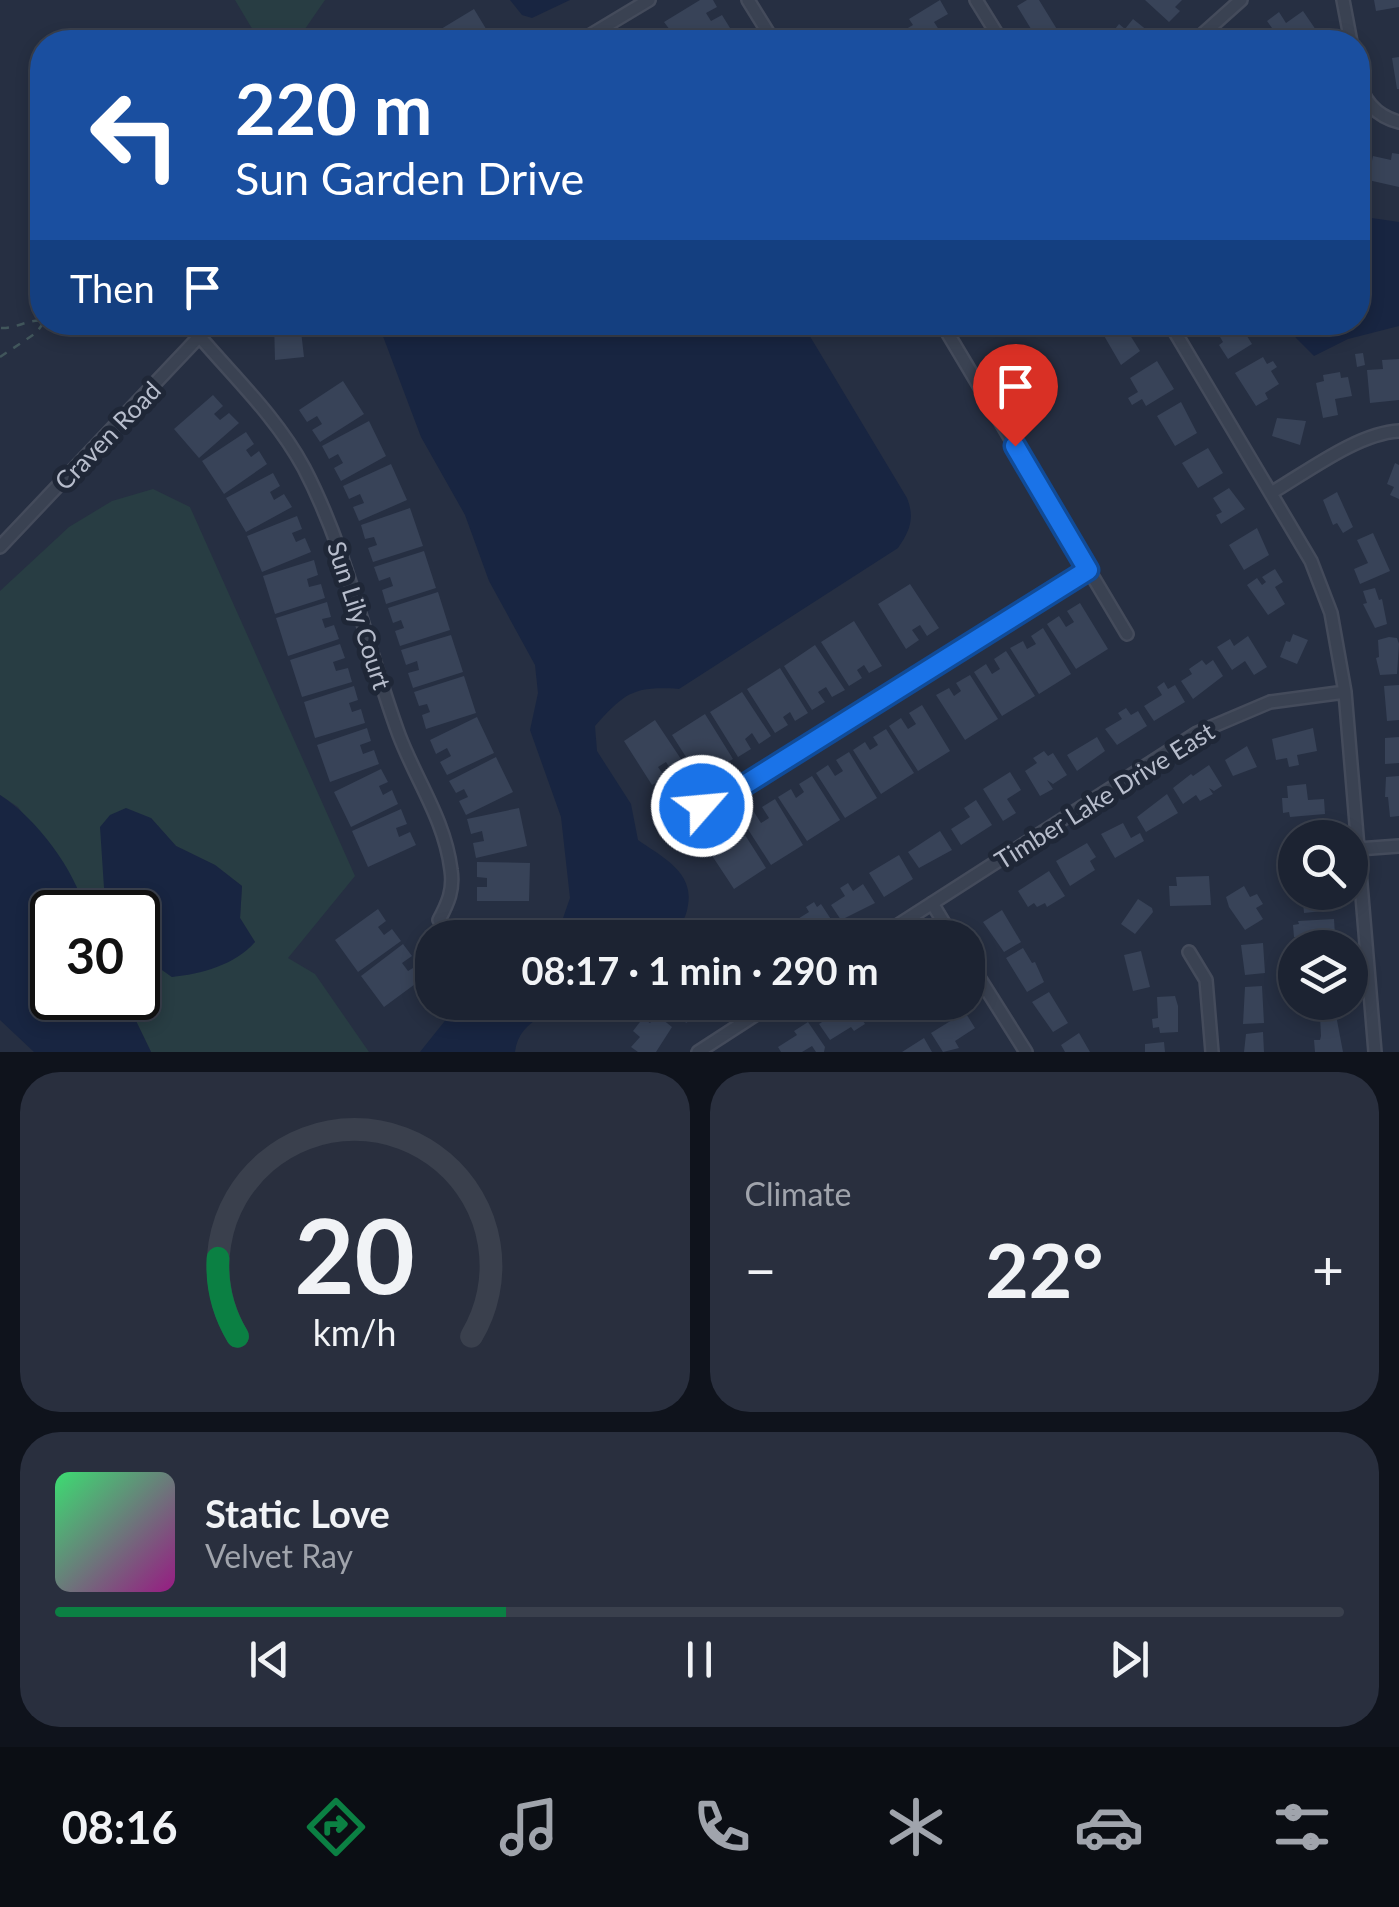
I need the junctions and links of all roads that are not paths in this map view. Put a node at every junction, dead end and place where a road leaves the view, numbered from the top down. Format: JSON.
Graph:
{"nodes":[{"id":1,"x":650,"y":0,"type":"edge"},
{"id":2,"x":748,"y":0,"type":"edge"},
{"id":3,"x":976,"y":0,"type":"edge"},
{"id":4,"x":1241,"y":0,"type":"edge"},
{"id":5,"x":1343,"y":0,"type":"edge"},
{"id":6,"x":599,"y":30,"type":"edge"},
{"id":7,"x":767,"y":30,"type":"edge"},
{"id":8,"x":995,"y":30,"type":"edge"},
{"id":9,"x":1207,"y":30,"type":"edge"},
{"id":10,"x":1349,"y":30,"type":"edge"},
{"id":11,"x":1370,"y":105,"type":"edge"},
{"id":12,"x":1399,"y":122,"type":"edge"},
{"id":13,"x":949,"y":335,"type":"edge"},
{"id":14,"x":1177,"y":335,"type":"edge"},
{"id":15,"x":200,"y":336,"type":"joint"},
{"id":16,"x":1399,"y":431,"type":"edge"},
{"id":17,"x":1271,"y":494,"type":"junction"},
{"id":18,"x":0,"y":547,"type":"edge"},
{"id":19,"x":1088,"y":570,"type":"junction"},
{"id":20,"x":1127,"y":634,"type":"dead end"},
{"id":21,"x":1345,"y":692,"type":"junction"},
{"id":22,"x":683,"y":814,"type":"dead end"},
{"id":23,"x":1356,"y":820,"type":"edge"},
{"id":24,"x":1399,"y":846,"type":"edge"},
{"id":25,"x":1368,"y":848,"type":"edge"},
{"id":26,"x":932,"y":903,"type":"junction"},
{"id":27,"x":1363,"y":910,"type":"edge"},
{"id":28,"x":438,"y":920,"type":"dead end"},
{"id":29,"x":906,"y":920,"type":"edge"},
{"id":30,"x":942,"y":920,"type":"edge"},
{"id":31,"x":1190,"y":952,"type":"dead end"},
{"id":32,"x":985,"y":990,"type":"edge"},
{"id":33,"x":747,"y":1020,"type":"edge"},
{"id":34,"x":1019,"y":1050,"type":"edge"},
{"id":35,"x":698,"y":1052,"type":"edge"},
{"id":36,"x":1212,"y":1052,"type":"edge"},
{"id":37,"x":1375,"y":1052,"type":"edge"}],
"edges":[{"from":1,"to":6,"type":"street"},
{"from":2,"to":7,"type":"street"},
{"from":3,"to":8,"type":"street"},
{"from":4,"to":9,"type":"street"},
{"from":5,"to":10,"type":"street"},
{"from":11,"to":12,"type":"street"},
{"from":13,"to":19,"type":"street"},
{"from":14,"to":17,"type":"street"},
{"from":15,"to":18,"type":"street","name":"Craven Road"},
{"from":15,"to":28,"type":"street","name":"Sun Lily Court"},
{"from":16,"to":17,"type":"street"},
{"from":17,"to":21,"type":"street"},
{"from":19,"to":20,"type":"street"},
{"from":19,"to":22,"type":"street"},
{"from":21,"to":23,"type":"street"},
{"from":21,"to":26,"type":"street","name":"Timber Lake Drive East"},
{"from":24,"to":25,"type":"street"},
{"from":26,"to":29,"type":"street","name":"Timber Lake Drive East"},
{"from":26,"to":30,"type":"street"},
{"from":27,"to":37,"type":"street"},
{"from":31,"to":36,"type":"street"},
{"from":32,"to":34,"type":"street"},
{"from":33,"to":35,"type":"street"}]}
